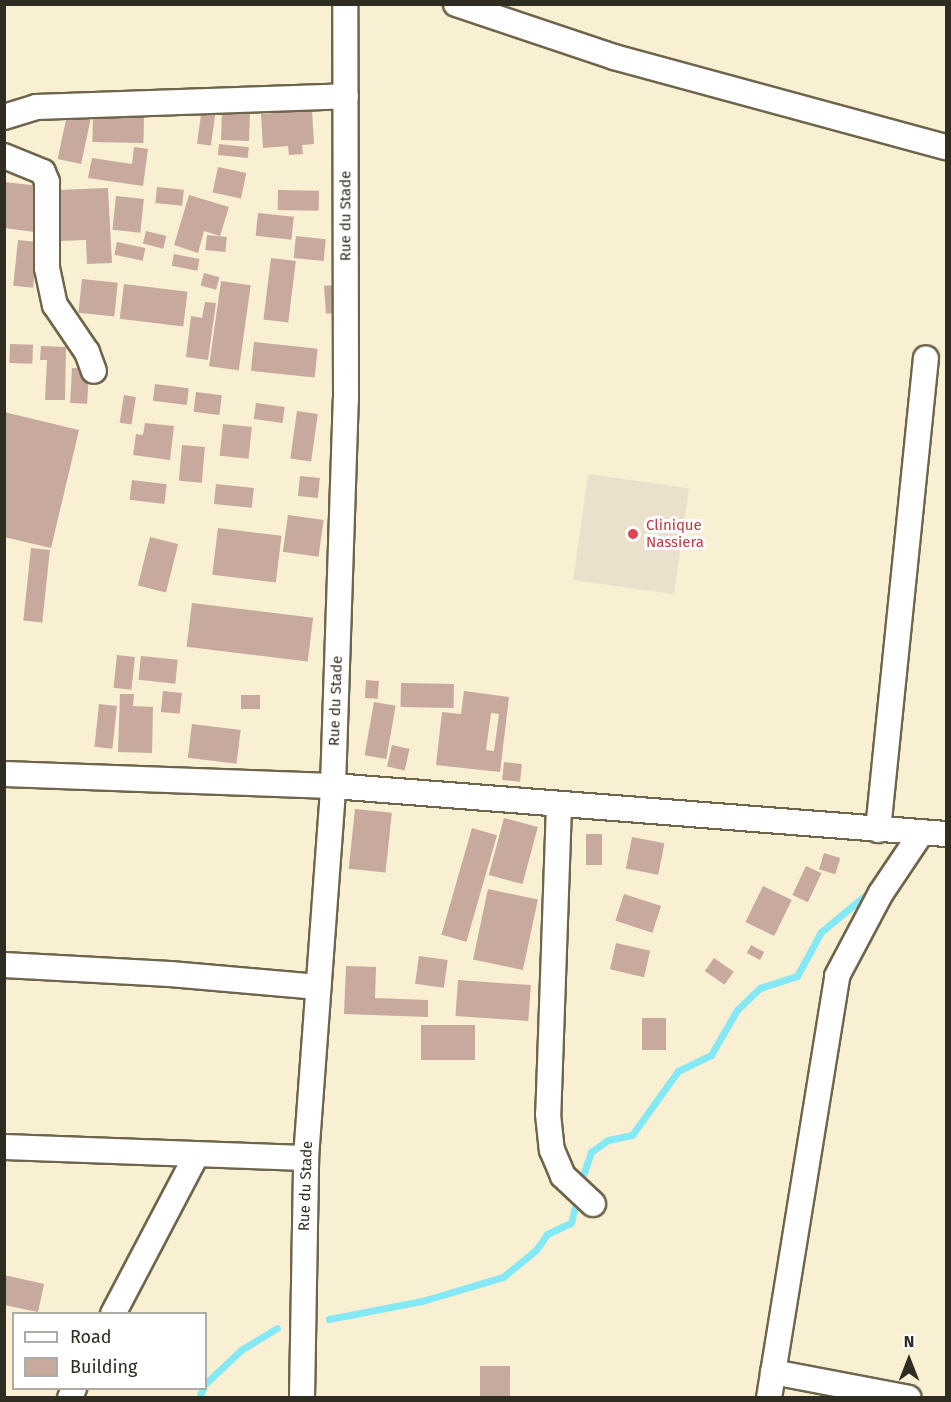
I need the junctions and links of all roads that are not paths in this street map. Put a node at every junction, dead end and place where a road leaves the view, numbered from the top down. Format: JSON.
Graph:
{"nodes":[{"id":1,"x":345,"y":4,"type":"edge"},
{"id":2,"x":456,"y":4,"type":"edge"},
{"id":3,"x":346,"y":96,"type":"junction"},
{"id":4,"x":4,"y":117,"type":"edge"},
{"id":5,"x":946,"y":147,"type":"edge"},
{"id":6,"x":4,"y":156,"type":"edge"},
{"id":7,"x":927,"y":358,"type":"dead end"},
{"id":8,"x":94,"y":371,"type":"dead end"},
{"id":9,"x":4,"y":774,"type":"edge"},
{"id":10,"x":333,"y":786,"type":"junction"},
{"id":11,"x":559,"y":806,"type":"junction"},
{"id":12,"x":878,"y":830,"type":"junction"},
{"id":13,"x":922,"y":832,"type":"junction"},
{"id":14,"x":946,"y":834,"type":"edge"},
{"id":15,"x":4,"y":965,"type":"edge"},
{"id":16,"x":318,"y":987,"type":"junction"},
{"id":17,"x":4,"y":1147,"type":"edge"},
{"id":18,"x":196,"y":1156,"type":"junction"},
{"id":19,"x":306,"y":1158,"type":"junction"},
{"id":20,"x":593,"y":1204,"type":"dead end"},
{"id":21,"x":114,"y":1312,"type":"edge"},
{"id":22,"x":774,"y":1372,"type":"junction"},
{"id":23,"x":302,"y":1398,"type":"edge"},
{"id":24,"x":769,"y":1398,"type":"edge"},
{"id":25,"x":909,"y":1398,"type":"edge"}],
"edges":[{"from":1,"to":3,"type":"street","name":"Rue du Stade"},
{"from":2,"to":5,"type":"street"},
{"from":3,"to":4,"type":"street"},
{"from":3,"to":10,"type":"street","name":"Rue du Stade"},
{"from":6,"to":8,"type":"street"},
{"from":7,"to":12,"type":"street"},
{"from":9,"to":10,"type":"street"},
{"from":10,"to":11,"type":"street"},
{"from":10,"to":16,"type":"street","name":"Rue du Stade"},
{"from":11,"to":12,"type":"street"},
{"from":11,"to":20,"type":"street"},
{"from":12,"to":13,"type":"street"},
{"from":13,"to":14,"type":"street"},
{"from":13,"to":22,"type":"street"},
{"from":15,"to":16,"type":"street"},
{"from":16,"to":19,"type":"street","name":"Rue du Stade"},
{"from":17,"to":18,"type":"street"},
{"from":18,"to":19,"type":"street"},
{"from":18,"to":21,"type":"street"},
{"from":19,"to":23,"type":"street","name":"Rue du Stade"},
{"from":22,"to":24,"type":"street"},
{"from":22,"to":25,"type":"street"}]}
